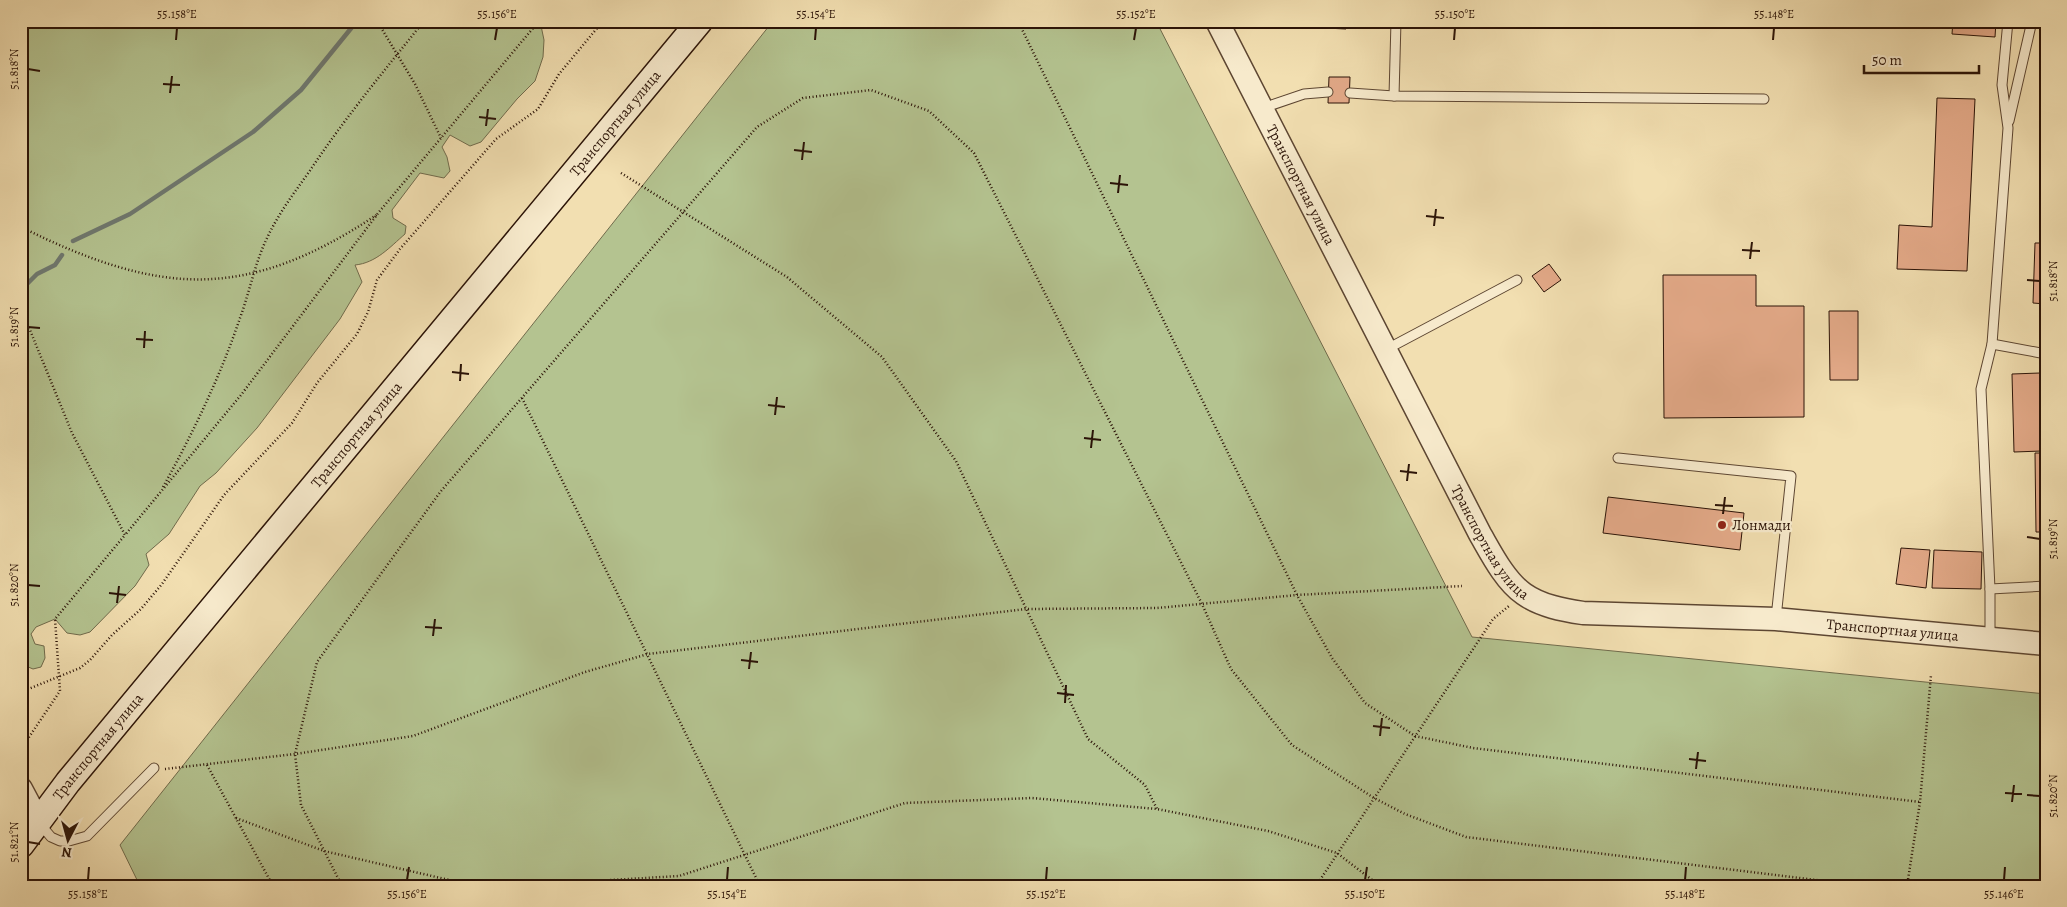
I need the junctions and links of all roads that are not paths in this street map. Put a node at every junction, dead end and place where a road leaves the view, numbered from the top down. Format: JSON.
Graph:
{"nodes":[{"id":1,"x":700,"y":21,"type":"edge"},
{"id":2,"x":1218,"y":21,"type":"edge"},
{"id":3,"x":1396,"y":21,"type":"edge"},
{"id":4,"x":1614,"y":21,"type":"edge"},
{"id":5,"x":1621,"y":21,"type":"edge"},
{"id":6,"x":2008,"y":21,"type":"edge"},
{"id":7,"x":2032,"y":21,"type":"edge"},
{"id":8,"x":1328,"y":92,"type":"dead end"},
{"id":9,"x":1350,"y":93,"type":"dead end"},
{"id":10,"x":1394,"y":96,"type":"junction"},
{"id":11,"x":1764,"y":99,"type":"dead end"},
{"id":12,"x":1262,"y":108,"type":"junction"},
{"id":13,"x":2008,"y":128,"type":"junction"},
{"id":14,"x":1517,"y":280,"type":"dead end"},
{"id":15,"x":1992,"y":344,"type":"junction"},
{"id":16,"x":1386,"y":349,"type":"junction"},
{"id":17,"x":2046,"y":354,"type":"edge"},
{"id":18,"x":1618,"y":458,"type":"dead end"},
{"id":19,"x":2046,"y":586,"type":"edge"},
{"id":20,"x":1990,"y":589,"type":"junction"},
{"id":21,"x":1776,"y":619,"type":"junction"},
{"id":22,"x":1990,"y":638,"type":"junction"},
{"id":23,"x":2046,"y":644,"type":"edge"},
{"id":24,"x":154,"y":768,"type":"road end"},
{"id":25,"x":21,"y":789,"type":"edge"},
{"id":26,"x":38,"y":821,"type":"junction"},
{"id":27,"x":21,"y":845,"type":"edge"}],
"edges":[{"from":1,"to":26,"type":"main road","name":"Транспортная улица"},
{"from":2,"to":12,"type":"street","name":"Транспортная улица"},
{"from":3,"to":10,"type":"lane"},
{"from":4,"to":5,"type":"lane"},
{"from":6,"to":13,"type":"lane"},
{"from":7,"to":13,"type":"lane"},
{"from":8,"to":12,"type":"lane"},
{"from":9,"to":10,"type":"lane"},
{"from":10,"to":11,"type":"lane"},
{"from":12,"to":16,"type":"street","name":"Транспортная улица"},
{"from":13,"to":15,"type":"lane"},
{"from":14,"to":16,"type":"lane"},
{"from":15,"to":17,"type":"lane"},
{"from":15,"to":20,"type":"lane"},
{"from":16,"to":21,"type":"street","name":"Транспортная улица"},
{"from":18,"to":21,"type":"lane"},
{"from":19,"to":20,"type":"lane"},
{"from":20,"to":22,"type":"lane"},
{"from":21,"to":22,"type":"street","name":"Транспортная улица"},
{"from":22,"to":23,"type":"street","name":"Транспортная улица"},
{"from":24,"to":26,"type":"lane"},
{"from":25,"to":26,"type":"street"},
{"from":26,"to":27,"type":"main road","name":"Транспортная улица"}]}
